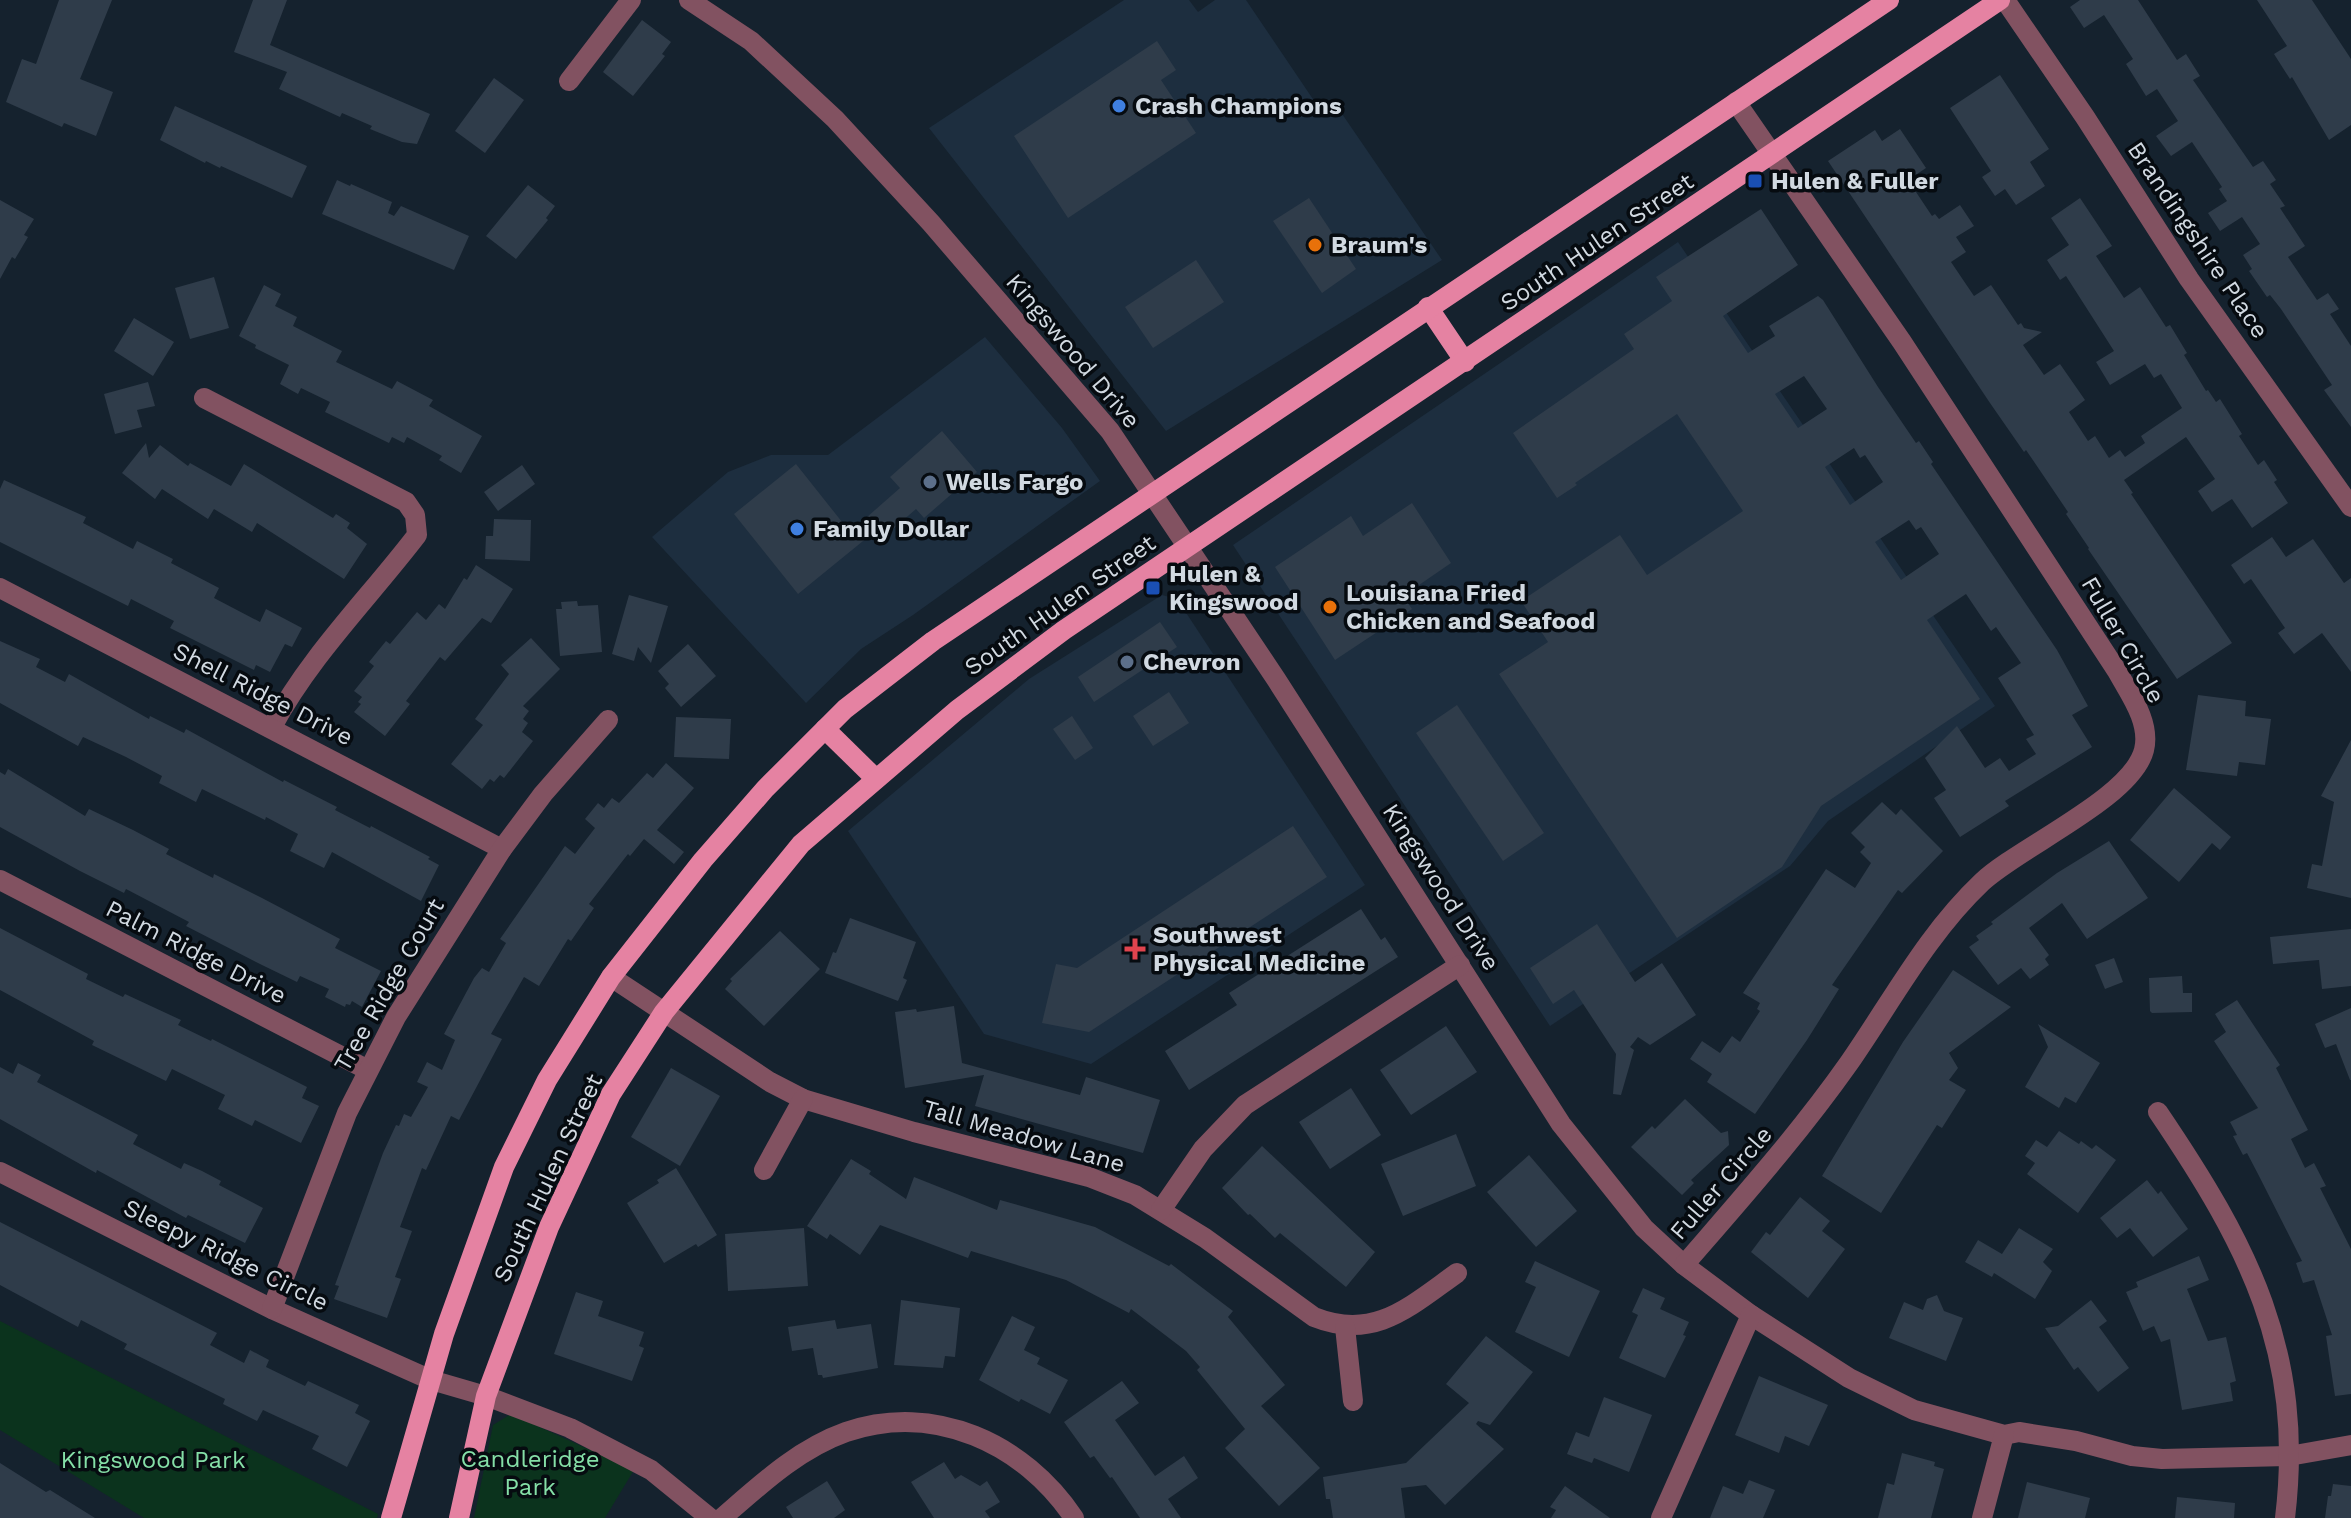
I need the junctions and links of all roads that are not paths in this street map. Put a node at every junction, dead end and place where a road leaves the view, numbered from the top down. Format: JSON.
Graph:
{"nodes":[{"id":1,"x":631,"y":0,"type":"edge"},
{"id":2,"x":689,"y":0,"type":"edge"},
{"id":3,"x":1889,"y":0,"type":"edge"},
{"id":4,"x":2003,"y":0,"type":"edge"},
{"id":5,"x":569,"y":81,"type":"dead end"},
{"id":6,"x":1736,"y":102,"type":"junction"},
{"id":7,"x":1773,"y":155,"type":"junction"},
{"id":8,"x":1428,"y":307,"type":"junction"},
{"id":9,"x":1465,"y":362,"type":"junction"},
{"id":10,"x":204,"y":398,"type":"dead end"},
{"id":11,"x":1151,"y":493,"type":"junction"},
{"id":12,"x":2351,"y":507,"type":"edge"},
{"id":13,"x":1188,"y":548,"type":"junction"},
{"id":14,"x":0,"y":588,"type":"edge"},
{"id":15,"x":608,"y":720,"type":"dead end"},
{"id":16,"x":272,"y":727,"type":"junction"},
{"id":17,"x":825,"y":729,"type":"junction"},
{"id":18,"x":876,"y":779,"type":"junction"},
{"id":19,"x":502,"y":849,"type":"junction"},
{"id":20,"x":0,"y":880,"type":"edge"},
{"id":21,"x":1460,"y":965,"type":"junction"},
{"id":22,"x":611,"y":977,"type":"junction"},
{"id":23,"x":664,"y":1012,"type":"junction"},
{"id":24,"x":368,"y":1070,"type":"junction"},
{"id":25,"x":803,"y":1099,"type":"junction"},
{"id":26,"x":2158,"y":1112,"type":"dead end"},
{"id":27,"x":764,"y":1170,"type":"dead end"},
{"id":28,"x":0,"y":1172,"type":"edge"},
{"id":29,"x":1161,"y":1210,"type":"junction"},
{"id":30,"x":1684,"y":1265,"type":"junction"},
{"id":31,"x":1457,"y":1273,"type":"dead end"},
{"id":32,"x":272,"y":1309,"type":"junction"},
{"id":33,"x":1751,"y":1315,"type":"junction"},
{"id":34,"x":1345,"y":1327,"type":"junction"},
{"id":35,"x":431,"y":1380,"type":"junction"},
{"id":36,"x":486,"y":1396,"type":"junction"},
{"id":37,"x":1353,"y":1401,"type":"dead end"},
{"id":38,"x":2004,"y":1435,"type":"junction"},
{"id":39,"x":2351,"y":1445,"type":"edge"},
{"id":40,"x":2289,"y":1456,"type":"junction"},
{"id":41,"x":391,"y":1518,"type":"edge"},
{"id":42,"x":459,"y":1518,"type":"edge"},
{"id":43,"x":710,"y":1518,"type":"edge"},
{"id":44,"x":722,"y":1518,"type":"edge"},
{"id":45,"x":1074,"y":1518,"type":"edge"},
{"id":46,"x":1661,"y":1518,"type":"edge"},
{"id":47,"x":1982,"y":1518,"type":"edge"},
{"id":48,"x":2285,"y":1518,"type":"edge"}],
"edges":[{"from":1,"to":5,"type":"street"},
{"from":2,"to":11,"type":"street","name":"Kingswood Drive"},
{"from":3,"to":6,"type":"main road","name":"South Hulen Street"},
{"from":4,"to":7,"type":"main road","name":"South Hulen Street"},
{"from":4,"to":12,"type":"street","name":"Brandingshire Place"},
{"from":6,"to":7,"type":"street","name":"Fuller Circle"},
{"from":6,"to":8,"type":"main road","name":"South Hulen Street"},
{"from":7,"to":9,"type":"main road","name":"South Hulen Street"},
{"from":7,"to":30,"type":"street","name":"Fuller Circle"},
{"from":8,"to":9,"type":"main road"},
{"from":8,"to":11,"type":"main road","name":"South Hulen Street"},
{"from":9,"to":13,"type":"main road","name":"South Hulen Street"},
{"from":10,"to":16,"type":"street"},
{"from":11,"to":13,"type":"street","name":"Kingswood Drive"},
{"from":11,"to":17,"type":"main road","name":"South Hulen Street"},
{"from":13,"to":18,"type":"main road","name":"South Hulen Street"},
{"from":13,"to":21,"type":"street","name":"Kingswood Drive"},
{"from":14,"to":16,"type":"street","name":"Shell Ridge Drive"},
{"from":15,"to":19,"type":"street","name":"Tree Ridge Court"},
{"from":16,"to":19,"type":"street","name":"Shell Ridge Drive"},
{"from":17,"to":18,"type":"main road"},
{"from":17,"to":22,"type":"main road","name":"South Hulen Street"},
{"from":18,"to":23,"type":"main road","name":"South Hulen Street"},
{"from":19,"to":24,"type":"street","name":"Tree Ridge Court"},
{"from":20,"to":24,"type":"street","name":"Palm Ridge Drive"},
{"from":21,"to":29,"type":"street"},
{"from":21,"to":30,"type":"street","name":"Kingswood Drive"},
{"from":22,"to":23,"type":"street","name":"Tall Meadow Lane"},
{"from":22,"to":35,"type":"main road","name":"South Hulen Street"},
{"from":23,"to":25,"type":"street","name":"Tall Meadow Lane"},
{"from":23,"to":36,"type":"main road","name":"South Hulen Street"},
{"from":24,"to":32,"type":"street","name":"Tree Ridge Court"},
{"from":25,"to":27,"type":"street"},
{"from":25,"to":29,"type":"street","name":"Tall Meadow Lane"},
{"from":26,"to":40,"type":"street"},
{"from":28,"to":32,"type":"street","name":"Sleepy Ridge Circle"},
{"from":29,"to":34,"type":"street","name":"Tall Meadow Lane"},
{"from":30,"to":33,"type":"street","name":"Kingswood Drive"},
{"from":31,"to":34,"type":"street"},
{"from":32,"to":35,"type":"street","name":"Sleepy Ridge Circle"},
{"from":33,"to":38,"type":"street","name":"Kingswood Drive"},
{"from":33,"to":46,"type":"street"},
{"from":34,"to":37,"type":"street"},
{"from":35,"to":36,"type":"street","name":"Sleepy Ridge Circle"},
{"from":35,"to":41,"type":"main road","name":"South Hulen Street"},
{"from":36,"to":42,"type":"main road","name":"South Hulen Street"},
{"from":36,"to":43,"type":"street","name":"Sleepy Ridge Circle"},
{"from":38,"to":40,"type":"street","name":"Kingswood Drive"},
{"from":38,"to":47,"type":"street"},
{"from":39,"to":40,"type":"street","name":"Kingswood Drive"},
{"from":40,"to":48,"type":"street"},
{"from":44,"to":45,"type":"street"}]}
